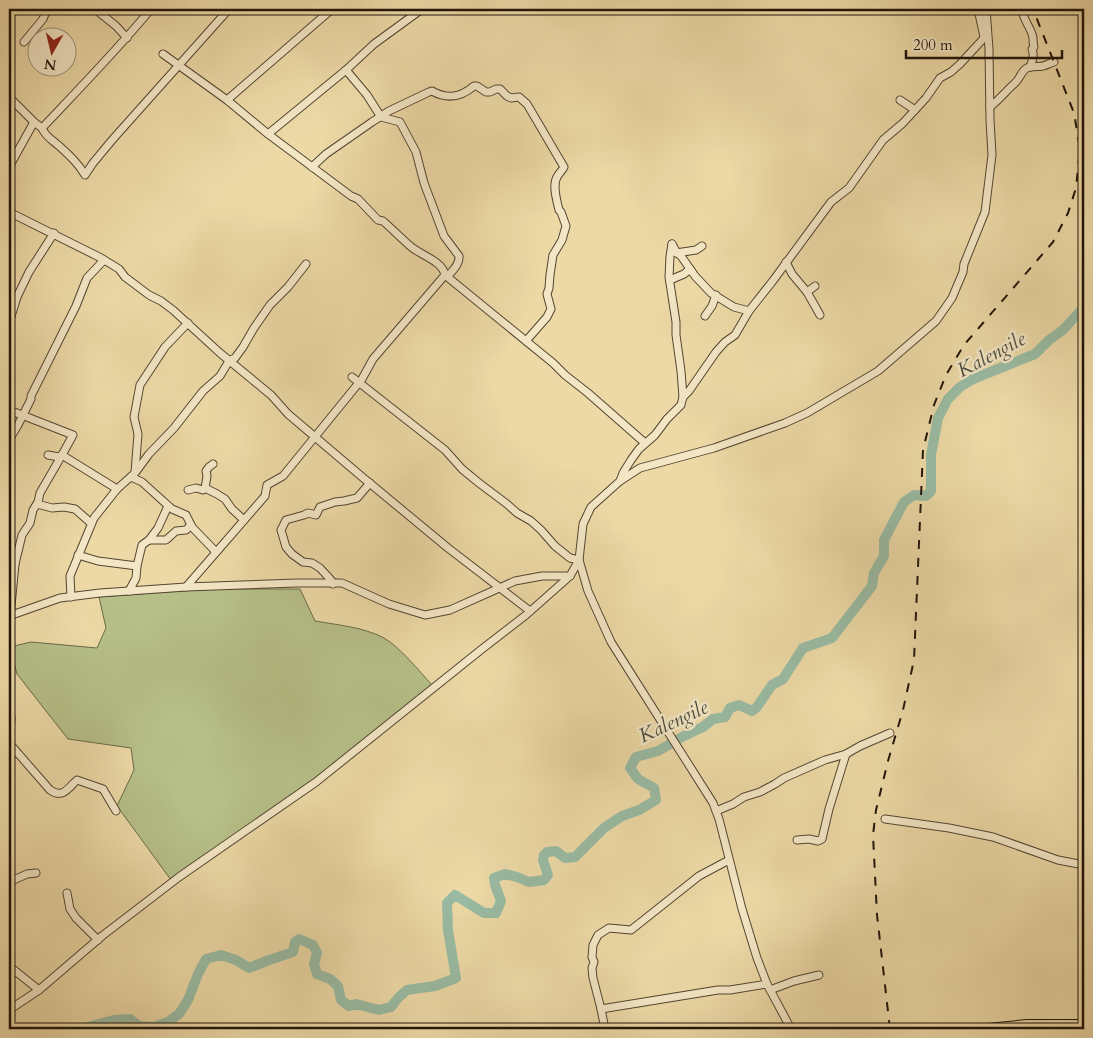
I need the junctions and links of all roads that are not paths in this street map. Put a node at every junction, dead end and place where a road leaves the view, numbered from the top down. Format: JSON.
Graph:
{"nodes":[{"id":1,"x":47,"y":9,"type":"edge"},
{"id":2,"x":95,"y":9,"type":"edge"},
{"id":3,"x":151,"y":9,"type":"edge"},
{"id":4,"x":229,"y":9,"type":"edge"},
{"id":5,"x":332,"y":9,"type":"edge"},
{"id":6,"x":422,"y":9,"type":"edge"},
{"id":7,"x":978,"y":9,"type":"edge"},
{"id":8,"x":986,"y":9,"type":"edge"},
{"id":9,"x":1028,"y":9,"type":"edge"},
{"id":10,"x":127,"y":38,"type":"junction"},
{"id":11,"x":984,"y":38,"type":"junction"},
{"id":12,"x":24,"y":42,"type":"dead end"},
{"id":13,"x":988,"y":49,"type":"junction"},
{"id":14,"x":163,"y":54,"type":"dead end"},
{"id":15,"x":1054,"y":62,"type":"dead end"},
{"id":16,"x":179,"y":65,"type":"junction"},
{"id":17,"x":1030,"y":67,"type":"junction"},
{"id":18,"x":346,"y":70,"type":"junction"},
{"id":19,"x":9,"y":97,"type":"edge"},
{"id":20,"x":227,"y":100,"type":"junction"},
{"id":21,"x":900,"y":100,"type":"dead end"},
{"id":22,"x":990,"y":107,"type":"junction"},
{"id":23,"x":915,"y":110,"type":"junction"},
{"id":24,"x":381,"y":117,"type":"junction"},
{"id":25,"x":34,"y":122,"type":"junction"},
{"id":26,"x":42,"y":128,"type":"junction"},
{"id":27,"x":268,"y":134,"type":"junction"},
{"id":28,"x":9,"y":167,"type":"edge"},
{"id":29,"x":312,"y":167,"type":"junction"},
{"id":30,"x":9,"y":212,"type":"edge"},
{"id":31,"x":54,"y":233,"type":"junction"},
{"id":32,"x":702,"y":246,"type":"dead end"},
{"id":33,"x":674,"y":254,"type":"junction"},
{"id":34,"x":104,"y":260,"type":"junction"},
{"id":35,"x":786,"y":262,"type":"junction"},
{"id":36,"x":306,"y":264,"type":"dead end"},
{"id":37,"x":446,"y":276,"type":"junction"},
{"id":38,"x":695,"y":276,"type":"junction"},
{"id":39,"x":670,"y":280,"type":"junction"},
{"id":40,"x":816,"y":286,"type":"dead end"},
{"id":41,"x":807,"y":292,"type":"junction"},
{"id":42,"x":716,"y":295,"type":"junction"},
{"id":43,"x":749,"y":311,"type":"junction"},
{"id":44,"x":820,"y":315,"type":"dead end"},
{"id":45,"x":705,"y":316,"type":"dead end"},
{"id":46,"x":9,"y":323,"type":"edge"},
{"id":47,"x":188,"y":323,"type":"junction"},
{"id":48,"x":526,"y":340,"type":"junction"},
{"id":49,"x":229,"y":361,"type":"junction"},
{"id":50,"x":352,"y":377,"type":"dead end"},
{"id":51,"x":359,"y":382,"type":"junction"},
{"id":52,"x":683,"y":397,"type":"junction"},
{"id":53,"x":9,"y":410,"type":"edge"},
{"id":54,"x":23,"y":416,"type":"junction"},
{"id":55,"x":315,"y":437,"type":"junction"},
{"id":56,"x":9,"y":440,"type":"edge"},
{"id":57,"x":645,"y":443,"type":"junction"},
{"id":58,"x":48,"y":455,"type":"dead end"},
{"id":59,"x":62,"y":455,"type":"junction"},
{"id":60,"x":213,"y":464,"type":"dead end"},
{"id":61,"x":133,"y":475,"type":"junction"},
{"id":62,"x":620,"y":481,"type":"junction"},
{"id":63,"x":370,"y":483,"type":"junction"},
{"id":64,"x":205,"y":488,"type":"junction"},
{"id":65,"x":117,"y":489,"type":"junction"},
{"id":66,"x":188,"y":490,"type":"dead end"},
{"id":67,"x":37,"y":504,"type":"junction"},
{"id":68,"x":168,"y":506,"type":"junction"},
{"id":69,"x":244,"y":520,"type":"junction"},
{"id":70,"x":91,"y":523,"type":"junction"},
{"id":71,"x":191,"y":525,"type":"junction"},
{"id":72,"x":149,"y":540,"type":"junction"},
{"id":73,"x":216,"y":552,"type":"junction"},
{"id":74,"x":78,"y":556,"type":"junction"},
{"id":75,"x":579,"y":560,"type":"junction"},
{"id":76,"x":12,"y":563,"type":"edge"},
{"id":77,"x":136,"y":566,"type":"junction"},
{"id":78,"x":570,"y":576,"type":"junction"},
{"id":79,"x":333,"y":584,"type":"junction"},
{"id":80,"x":186,"y":587,"type":"junction"},
{"id":81,"x":499,"y":588,"type":"junction"},
{"id":82,"x":129,"y":591,"type":"junction"},
{"id":83,"x":71,"y":597,"type":"junction"},
{"id":84,"x":10,"y":612,"type":"edge"},
{"id":85,"x":530,"y":612,"type":"junction"},
{"id":86,"x":9,"y":714,"type":"edge"},
{"id":87,"x":890,"y":734,"type":"dead end"},
{"id":88,"x":9,"y":744,"type":"edge"},
{"id":89,"x":846,"y":754,"type":"junction"},
{"id":90,"x":116,"y":811,"type":"dead end"},
{"id":91,"x":716,"y":811,"type":"junction"},
{"id":92,"x":885,"y":819,"type":"dead end"},
{"id":93,"x":797,"y":840,"type":"dead end"},
{"id":94,"x":729,"y":860,"type":"junction"},
{"id":95,"x":1084,"y":865,"type":"edge"},
{"id":96,"x":36,"y":872,"type":"dead end"},
{"id":97,"x":9,"y":882,"type":"edge"},
{"id":98,"x":67,"y":893,"type":"dead end"},
{"id":99,"x":98,"y":940,"type":"junction"},
{"id":100,"x":9,"y":966,"type":"edge"},
{"id":101,"x":819,"y":975,"type":"dead end"},
{"id":102,"x":769,"y":987,"type":"junction"},
{"id":103,"x":39,"y":990,"type":"junction"},
{"id":104,"x":601,"y":1009,"type":"junction"},
{"id":105,"x":9,"y":1010,"type":"edge"},
{"id":106,"x":1084,"y":1025,"type":"edge"},
{"id":107,"x":1028,"y":1027,"type":"edge"},
{"id":108,"x":605,"y":1029,"type":"edge"},
{"id":109,"x":791,"y":1029,"type":"edge"},
{"id":110,"x":988,"y":1029,"type":"edge"}],
"edges":[{"from":1,"to":12,"type":"street"},
{"from":2,"to":10,"type":"street"},
{"from":3,"to":10,"type":"street"},
{"from":4,"to":16,"type":"street"},
{"from":5,"to":20,"type":"street"},
{"from":6,"to":18,"type":"street"},
{"from":7,"to":11,"type":"street"},
{"from":8,"to":13,"type":"street"},
{"from":9,"to":17,"type":"street"},
{"from":10,"to":26,"type":"street"},
{"from":11,"to":13,"type":"street"},
{"from":11,"to":23,"type":"street"},
{"from":13,"to":22,"type":"street"},
{"from":14,"to":16,"type":"street"},
{"from":15,"to":17,"type":"street"},
{"from":16,"to":20,"type":"street"},
{"from":16,"to":26,"type":"street"},
{"from":17,"to":22,"type":"street"},
{"from":18,"to":24,"type":"street"},
{"from":18,"to":27,"type":"street"},
{"from":19,"to":25,"type":"street"},
{"from":20,"to":27,"type":"street"},
{"from":21,"to":23,"type":"street"},
{"from":22,"to":62,"type":"street"},
{"from":23,"to":35,"type":"street"},
{"from":24,"to":29,"type":"street"},
{"from":24,"to":37,"type":"street"},
{"from":24,"to":48,"type":"street"},
{"from":25,"to":26,"type":"street"},
{"from":25,"to":28,"type":"street"},
{"from":27,"to":29,"type":"street"},
{"from":29,"to":37,"type":"street"},
{"from":30,"to":31,"type":"street"},
{"from":31,"to":34,"type":"street"},
{"from":31,"to":46,"type":"street"},
{"from":32,"to":33,"type":"street"},
{"from":33,"to":38,"type":"street"},
{"from":33,"to":39,"type":"street"},
{"from":34,"to":47,"type":"street"},
{"from":34,"to":54,"type":"street"},
{"from":35,"to":41,"type":"street"},
{"from":35,"to":43,"type":"street"},
{"from":36,"to":49,"type":"street"},
{"from":37,"to":48,"type":"street"},
{"from":37,"to":51,"type":"street"},
{"from":38,"to":39,"type":"street"},
{"from":38,"to":42,"type":"street"},
{"from":39,"to":52,"type":"street"},
{"from":40,"to":41,"type":"street"},
{"from":41,"to":44,"type":"street"},
{"from":42,"to":43,"type":"street"},
{"from":42,"to":45,"type":"street"},
{"from":43,"to":52,"type":"street"},
{"from":47,"to":49,"type":"street"},
{"from":47,"to":61,"type":"street"},
{"from":48,"to":57,"type":"street"},
{"from":49,"to":55,"type":"street"},
{"from":49,"to":61,"type":"street"},
{"from":50,"to":51,"type":"street"},
{"from":51,"to":55,"type":"street"},
{"from":51,"to":75,"type":"street"},
{"from":52,"to":57,"type":"street"},
{"from":53,"to":54,"type":"street"},
{"from":54,"to":56,"type":"street"},
{"from":54,"to":59,"type":"street"},
{"from":55,"to":63,"type":"street"},
{"from":55,"to":69,"type":"street"},
{"from":57,"to":62,"type":"street"},
{"from":58,"to":59,"type":"street"},
{"from":59,"to":65,"type":"street"},
{"from":59,"to":67,"type":"street"},
{"from":60,"to":64,"type":"street"},
{"from":61,"to":65,"type":"street"},
{"from":61,"to":68,"type":"street"},
{"from":62,"to":75,"type":"street"},
{"from":63,"to":79,"type":"street"},
{"from":63,"to":81,"type":"street"},
{"from":64,"to":66,"type":"street"},
{"from":64,"to":69,"type":"street"},
{"from":65,"to":70,"type":"street"},
{"from":67,"to":70,"type":"street"},
{"from":67,"to":76,"type":"street"},
{"from":68,"to":71,"type":"street"},
{"from":68,"to":72,"type":"street"},
{"from":69,"to":73,"type":"street"},
{"from":70,"to":74,"type":"street"},
{"from":71,"to":72,"type":"street"},
{"from":71,"to":73,"type":"street"},
{"from":72,"to":77,"type":"street"},
{"from":73,"to":80,"type":"street"},
{"from":74,"to":77,"type":"street"},
{"from":74,"to":83,"type":"street"},
{"from":75,"to":78,"type":"street"},
{"from":75,"to":91,"type":"street"},
{"from":76,"to":84,"type":"street"},
{"from":77,"to":82,"type":"street"},
{"from":78,"to":81,"type":"street"},
{"from":78,"to":85,"type":"street"},
{"from":79,"to":80,"type":"street"},
{"from":79,"to":81,"type":"street"},
{"from":80,"to":82,"type":"street"},
{"from":81,"to":85,"type":"street"},
{"from":82,"to":83,"type":"street"},
{"from":83,"to":84,"type":"street"},
{"from":85,"to":99,"type":"street"},
{"from":86,"to":88,"type":"street"},
{"from":87,"to":89,"type":"street"},
{"from":88,"to":90,"type":"street"},
{"from":89,"to":91,"type":"street"},
{"from":89,"to":93,"type":"street"},
{"from":91,"to":94,"type":"street"},
{"from":92,"to":95,"type":"street"},
{"from":94,"to":102,"type":"street"},
{"from":94,"to":104,"type":"street"},
{"from":96,"to":97,"type":"street"},
{"from":98,"to":99,"type":"street"},
{"from":99,"to":103,"type":"street"},
{"from":100,"to":103,"type":"street"},
{"from":101,"to":102,"type":"street"},
{"from":102,"to":104,"type":"street"},
{"from":102,"to":109,"type":"street"},
{"from":103,"to":105,"type":"street"},
{"from":104,"to":108,"type":"street"},
{"from":106,"to":107,"type":"highway"},
{"from":107,"to":110,"type":"highway"}]}
